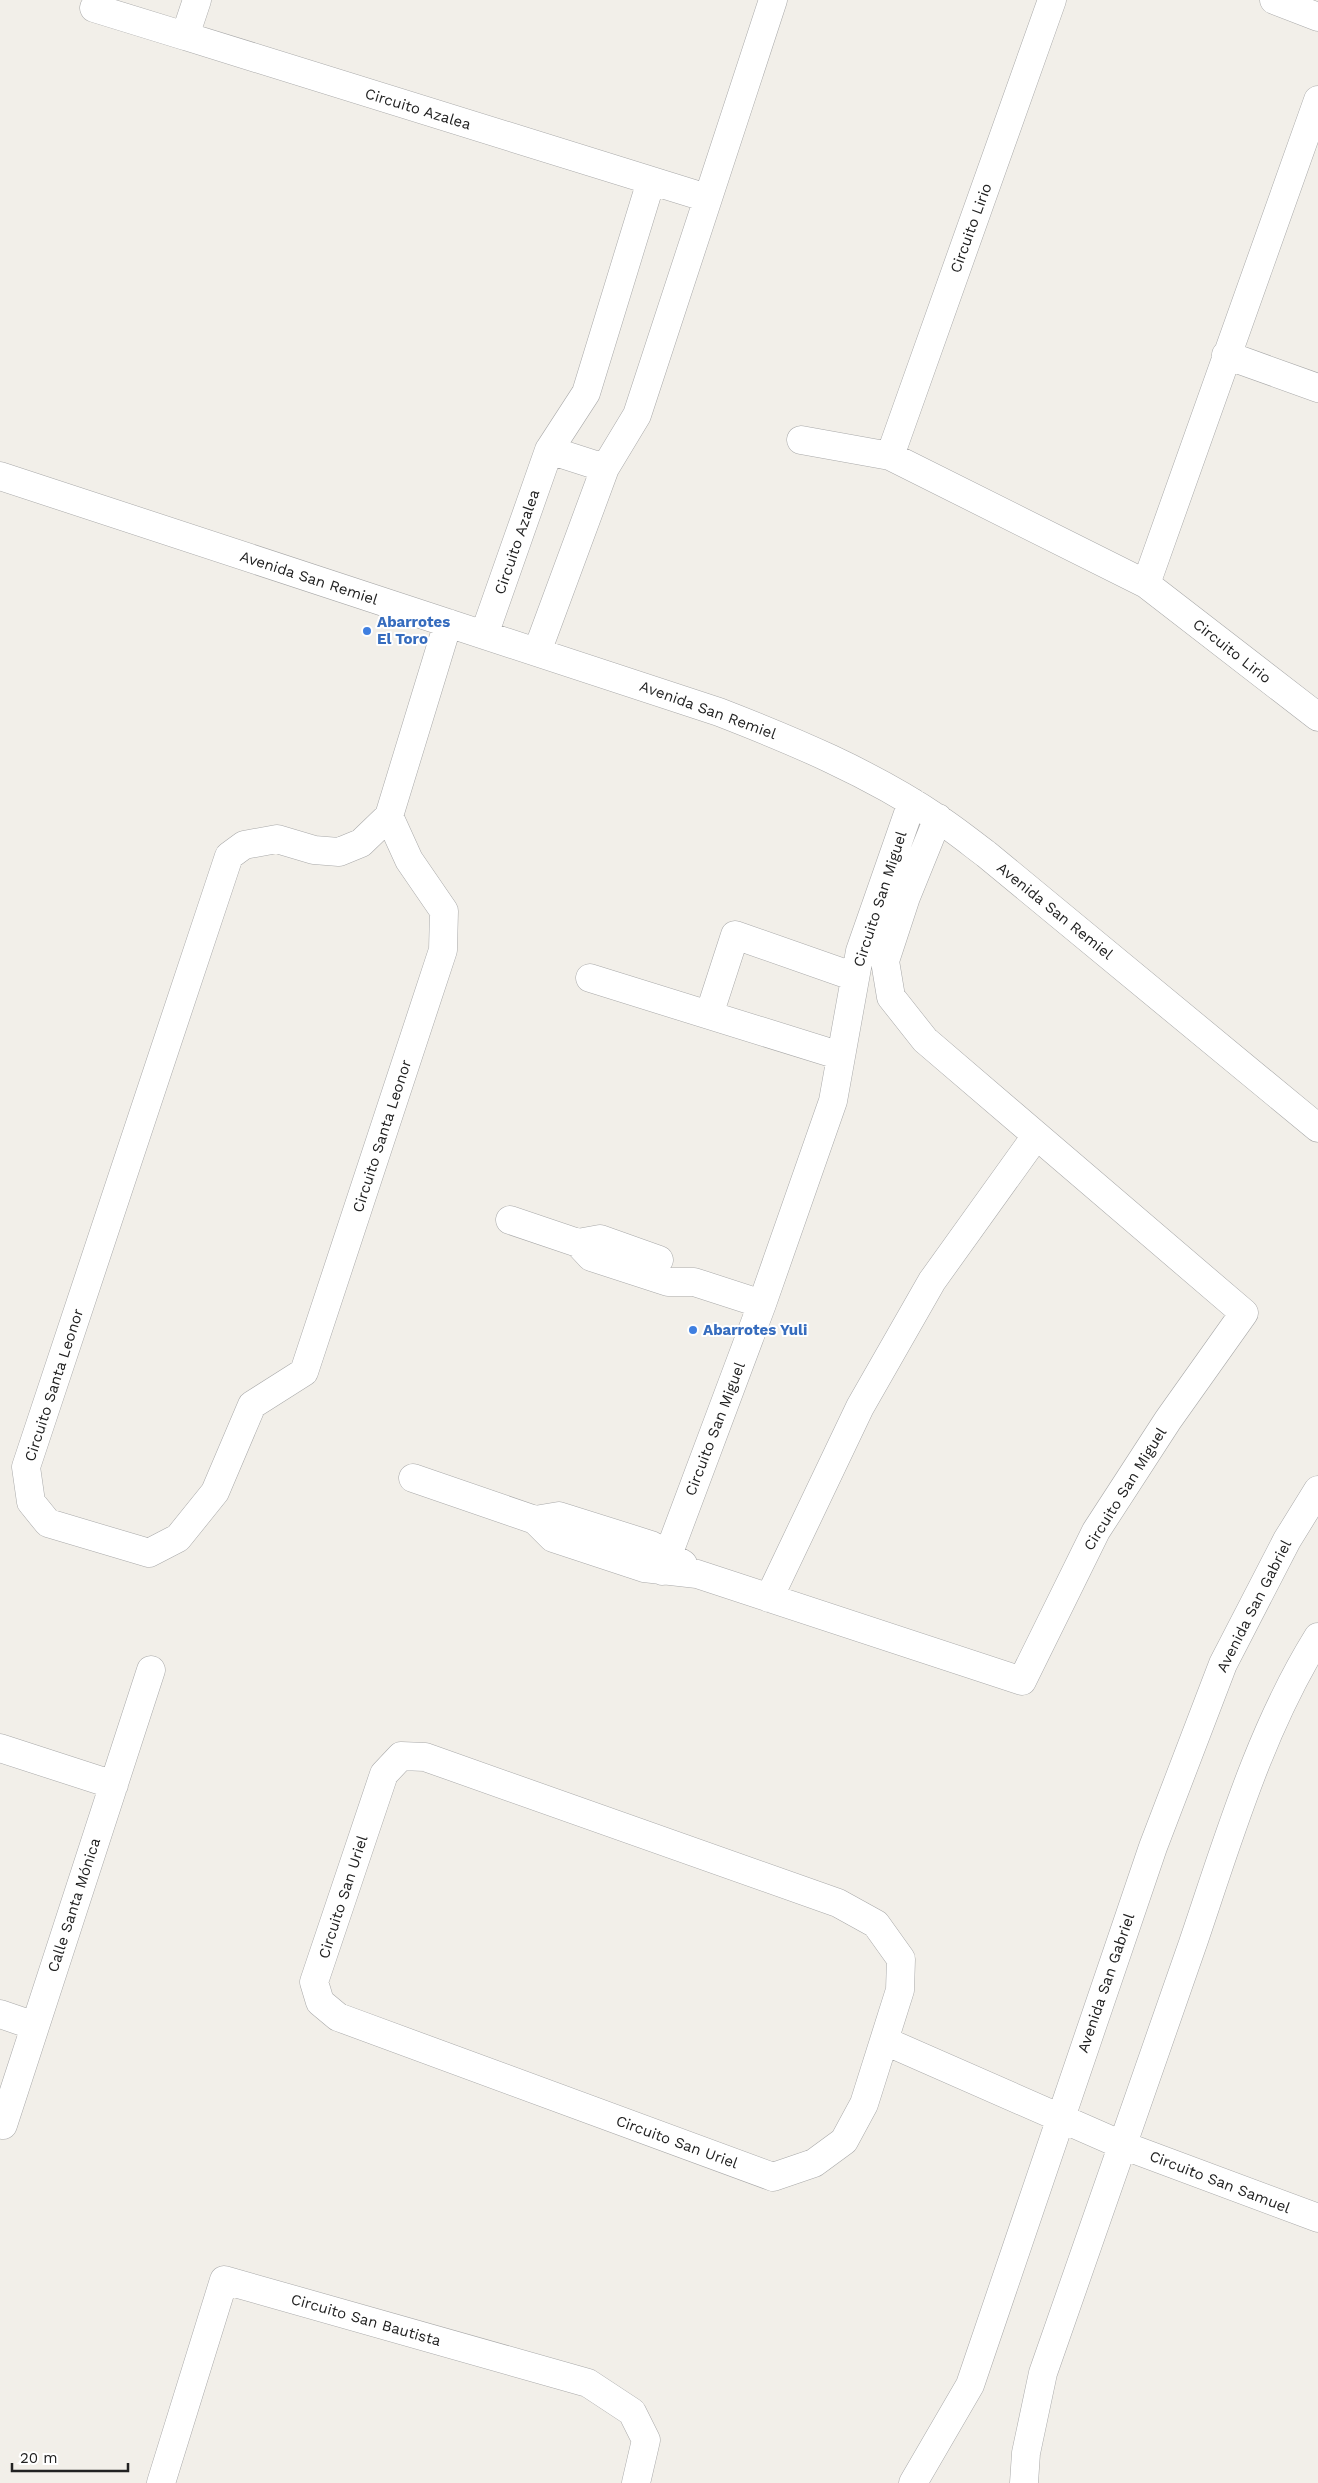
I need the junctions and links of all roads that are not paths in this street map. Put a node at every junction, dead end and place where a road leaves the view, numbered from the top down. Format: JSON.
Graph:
{"nodes":[{"id":1,"x":197,"y":0,"type":"edge"},
{"id":2,"x":773,"y":0,"type":"edge"},
{"id":3,"x":1052,"y":0,"type":"edge"},
{"id":4,"x":1274,"y":0,"type":"edge"},
{"id":5,"x":94,"y":8,"type":"dead end"},
{"id":6,"x":1318,"y":17,"type":"edge"},
{"id":7,"x":185,"y":36,"type":"junction"},
{"id":8,"x":1318,"y":100,"type":"edge"},
{"id":9,"x":651,"y":181,"type":"junction"},
{"id":10,"x":707,"y":198,"type":"junction"},
{"id":11,"x":1226,"y":355,"type":"junction"},
{"id":12,"x":1318,"y":388,"type":"edge"},
{"id":13,"x":801,"y":440,"type":"dead end"},
{"id":14,"x":549,"y":450,"type":"junction"},
{"id":15,"x":890,"y":456,"type":"junction"},
{"id":16,"x":605,"y":468,"type":"junction"},
{"id":17,"x":0,"y":476,"type":"edge"},
{"id":18,"x":1146,"y":584,"type":"junction"},
{"id":19,"x":448,"y":623,"type":"junction"},
{"id":20,"x":484,"y":635,"type":"junction"},
{"id":21,"x":537,"y":652,"type":"junction"},
{"id":22,"x":1318,"y":717,"type":"edge"},
{"id":23,"x":912,"y":802,"type":"junction"},
{"id":24,"x":388,"y":816,"type":"junction"},
{"id":25,"x":938,"y":818,"type":"junction"},
{"id":26,"x":855,"y":977,"type":"junction"},
{"id":27,"x":590,"y":978,"type":"dead end"},
{"id":28,"x":709,"y":1015,"type":"junction"},
{"id":29,"x":841,"y":1056,"type":"junction"},
{"id":30,"x":1318,"y":1128,"type":"edge"},
{"id":31,"x":1036,"y":1136,"type":"junction"},
{"id":32,"x":510,"y":1220,"type":"dead end"},
{"id":33,"x":762,"y":1304,"type":"junction"},
{"id":34,"x":413,"y":1478,"type":"dead end"},
{"id":35,"x":1318,"y":1490,"type":"edge"},
{"id":36,"x":665,"y":1563,"type":"junction"},
{"id":37,"x":769,"y":1598,"type":"junction"},
{"id":38,"x":1318,"y":1637,"type":"edge"},
{"id":39,"x":151,"y":1670,"type":"dead end"},
{"id":40,"x":0,"y":1748,"type":"edge"},
{"id":41,"x":114,"y":1785,"type":"junction"},
{"id":42,"x":0,"y":2014,"type":"edge"},
{"id":43,"x":35,"y":2026,"type":"junction"},
{"id":44,"x":885,"y":2041,"type":"junction"},
{"id":45,"x":1059,"y":2118,"type":"junction"},
{"id":46,"x":3,"y":2125,"type":"dead end"},
{"id":47,"x":1122,"y":2145,"type":"junction"},
{"id":48,"x":1318,"y":2218,"type":"edge"},
{"id":49,"x":161,"y":2483,"type":"edge"},
{"id":50,"x":636,"y":2483,"type":"edge"},
{"id":51,"x":913,"y":2483,"type":"edge"},
{"id":52,"x":1024,"y":2483,"type":"edge"}],
"edges":[{"from":1,"to":7,"type":"street"},
{"from":2,"to":10,"type":"street"},
{"from":3,"to":15,"type":"street","name":"Circuito Lirio"},
{"from":4,"to":6,"type":"street"},
{"from":5,"to":7,"type":"street","name":"Circuito Azalea"},
{"from":7,"to":9,"type":"street","name":"Circuito Azalea"},
{"from":8,"to":11,"type":"street"},
{"from":9,"to":10,"type":"street","name":"Circuito Azalea"},
{"from":9,"to":14,"type":"street","name":"Circuito Azalea"},
{"from":10,"to":16,"type":"street"},
{"from":11,"to":12,"type":"street"},
{"from":11,"to":18,"type":"street"},
{"from":13,"to":15,"type":"street","name":"Circuito Lirio"},
{"from":14,"to":16,"type":"street"},
{"from":14,"to":20,"type":"street","name":"Circuito Azalea"},
{"from":15,"to":18,"type":"street","name":"Circuito Lirio"},
{"from":16,"to":21,"type":"street"},
{"from":17,"to":19,"type":"street","name":"Avenida San Remiel"},
{"from":18,"to":22,"type":"street","name":"Circuito Lirio"},
{"from":19,"to":20,"type":"street","name":"Avenida San Remiel"},
{"from":19,"to":24,"type":"street","name":"Circuito Santa Leonor"},
{"from":20,"to":21,"type":"street","name":"Avenida San Remiel"},
{"from":21,"to":23,"type":"street","name":"Avenida San Remiel"},
{"from":23,"to":25,"type":"street","name":"Avenida San Remiel"},
{"from":23,"to":26,"type":"street","name":"Circuito San Miguel"},
{"from":24,"to":24,"type":"street","name":"Circuito Santa Leonor"},
{"from":25,"to":30,"type":"street","name":"Avenida San Remiel"},
{"from":25,"to":31,"type":"street","name":"Circuito San Miguel"},
{"from":26,"to":28,"type":"street"},
{"from":26,"to":29,"type":"street","name":"Circuito San Miguel"},
{"from":27,"to":28,"type":"street"},
{"from":28,"to":29,"type":"street"},
{"from":29,"to":33,"type":"street","name":"Circuito San Miguel"},
{"from":31,"to":37,"type":"street"},
{"from":31,"to":37,"type":"street","name":"Circuito San Miguel"},
{"from":32,"to":33,"type":"street"},
{"from":33,"to":36,"type":"street","name":"Circuito San Miguel"},
{"from":34,"to":36,"type":"street","name":"Circuito San Miguel"},
{"from":35,"to":45,"type":"street","name":"Avenida San Gabriel"},
{"from":36,"to":37,"type":"street","name":"Circuito San Miguel"},
{"from":38,"to":47,"type":"street"},
{"from":39,"to":41,"type":"street","name":"Calle Santa Mónica"},
{"from":40,"to":41,"type":"street"},
{"from":41,"to":43,"type":"street","name":"Calle Santa Mónica"},
{"from":42,"to":43,"type":"street"},
{"from":43,"to":46,"type":"street","name":"Calle Santa Mónica"},
{"from":44,"to":44,"type":"street","name":"Circuito San Uriel"},
{"from":44,"to":45,"type":"street"},
{"from":45,"to":47,"type":"street"},
{"from":45,"to":51,"type":"street","name":"Avenida San Gabriel"},
{"from":47,"to":48,"type":"street","name":"Circuito San Samuel"},
{"from":47,"to":52,"type":"street"},
{"from":49,"to":50,"type":"street","name":"Circuito San Bautista"}]}
